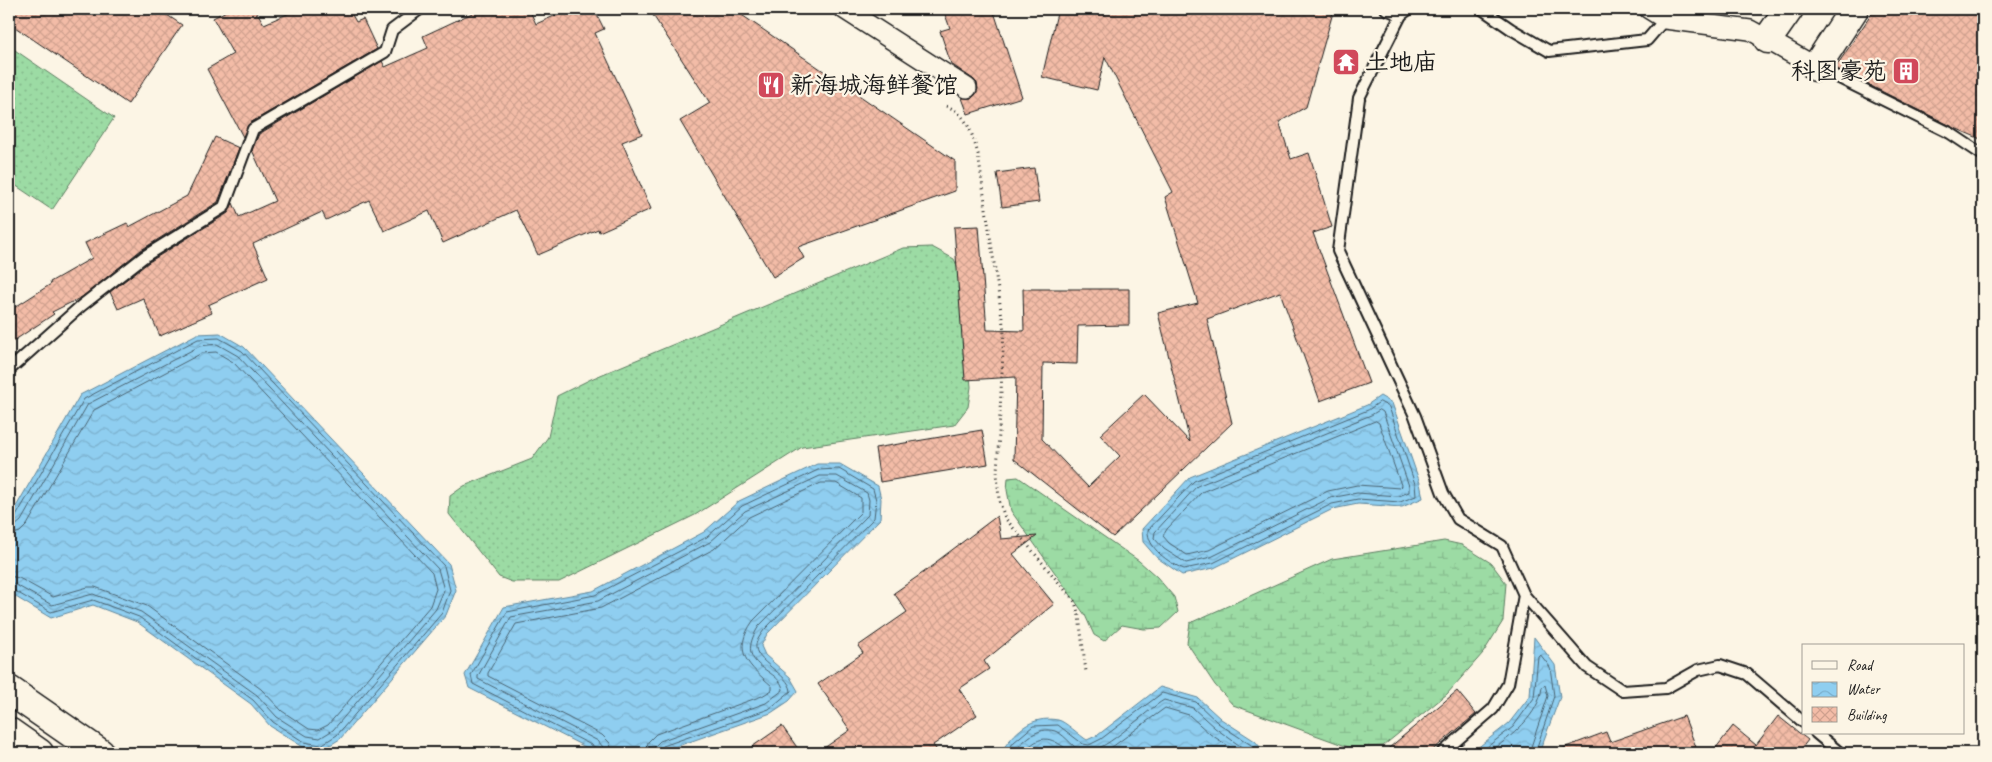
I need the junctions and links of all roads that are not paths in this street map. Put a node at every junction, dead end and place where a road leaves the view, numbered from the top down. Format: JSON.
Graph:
{"nodes":[{"id":1,"x":420,"y":9,"type":"edge"},
{"id":2,"x":844,"y":9,"type":"edge"},
{"id":3,"x":1386,"y":9,"type":"edge"},
{"id":4,"x":1482,"y":9,"type":"edge"},
{"id":5,"x":1789,"y":9,"type":"edge"},
{"id":6,"x":1854,"y":9,"type":"edge"},
{"id":7,"x":1405,"y":12,"type":"edge"},
{"id":8,"x":1657,"y":14,"type":"edge"},
{"id":9,"x":1768,"y":39,"type":"junction"},
{"id":10,"x":1816,"y":67,"type":"junction"},
{"id":11,"x":966,"y":88,"type":"dead end"},
{"id":12,"x":1983,"y":156,"type":"edge"},
{"id":13,"x":9,"y":370,"type":"edge"},
{"id":14,"x":1524,"y":596,"type":"junction"},
{"id":15,"x":9,"y":690,"type":"edge"},
{"id":16,"x":1802,"y":721,"type":"edge"},
{"id":17,"x":1817,"y":734,"type":"edge"},
{"id":18,"x":100,"y":753,"type":"edge"},
{"id":19,"x":1442,"y":753,"type":"edge"},
{"id":20,"x":1840,"y":753,"type":"edge"}],
"edges":[{"from":1,"to":13,"type":"lane"},
{"from":2,"to":11,"type":"street"},
{"from":3,"to":7,"type":"lane"},
{"from":4,"to":8,"type":"lane"},
{"from":5,"to":9,"type":"main road"},
{"from":6,"to":10,"type":"main road"},
{"from":7,"to":14,"type":"lane"},
{"from":8,"to":9,"type":"street"},
{"from":9,"to":10,"type":"street"},
{"from":10,"to":12,"type":"lane"},
{"from":14,"to":16,"type":"lane"},
{"from":14,"to":19,"type":"lane"},
{"from":15,"to":18,"type":"main road"},
{"from":17,"to":20,"type":"lane"}]}
